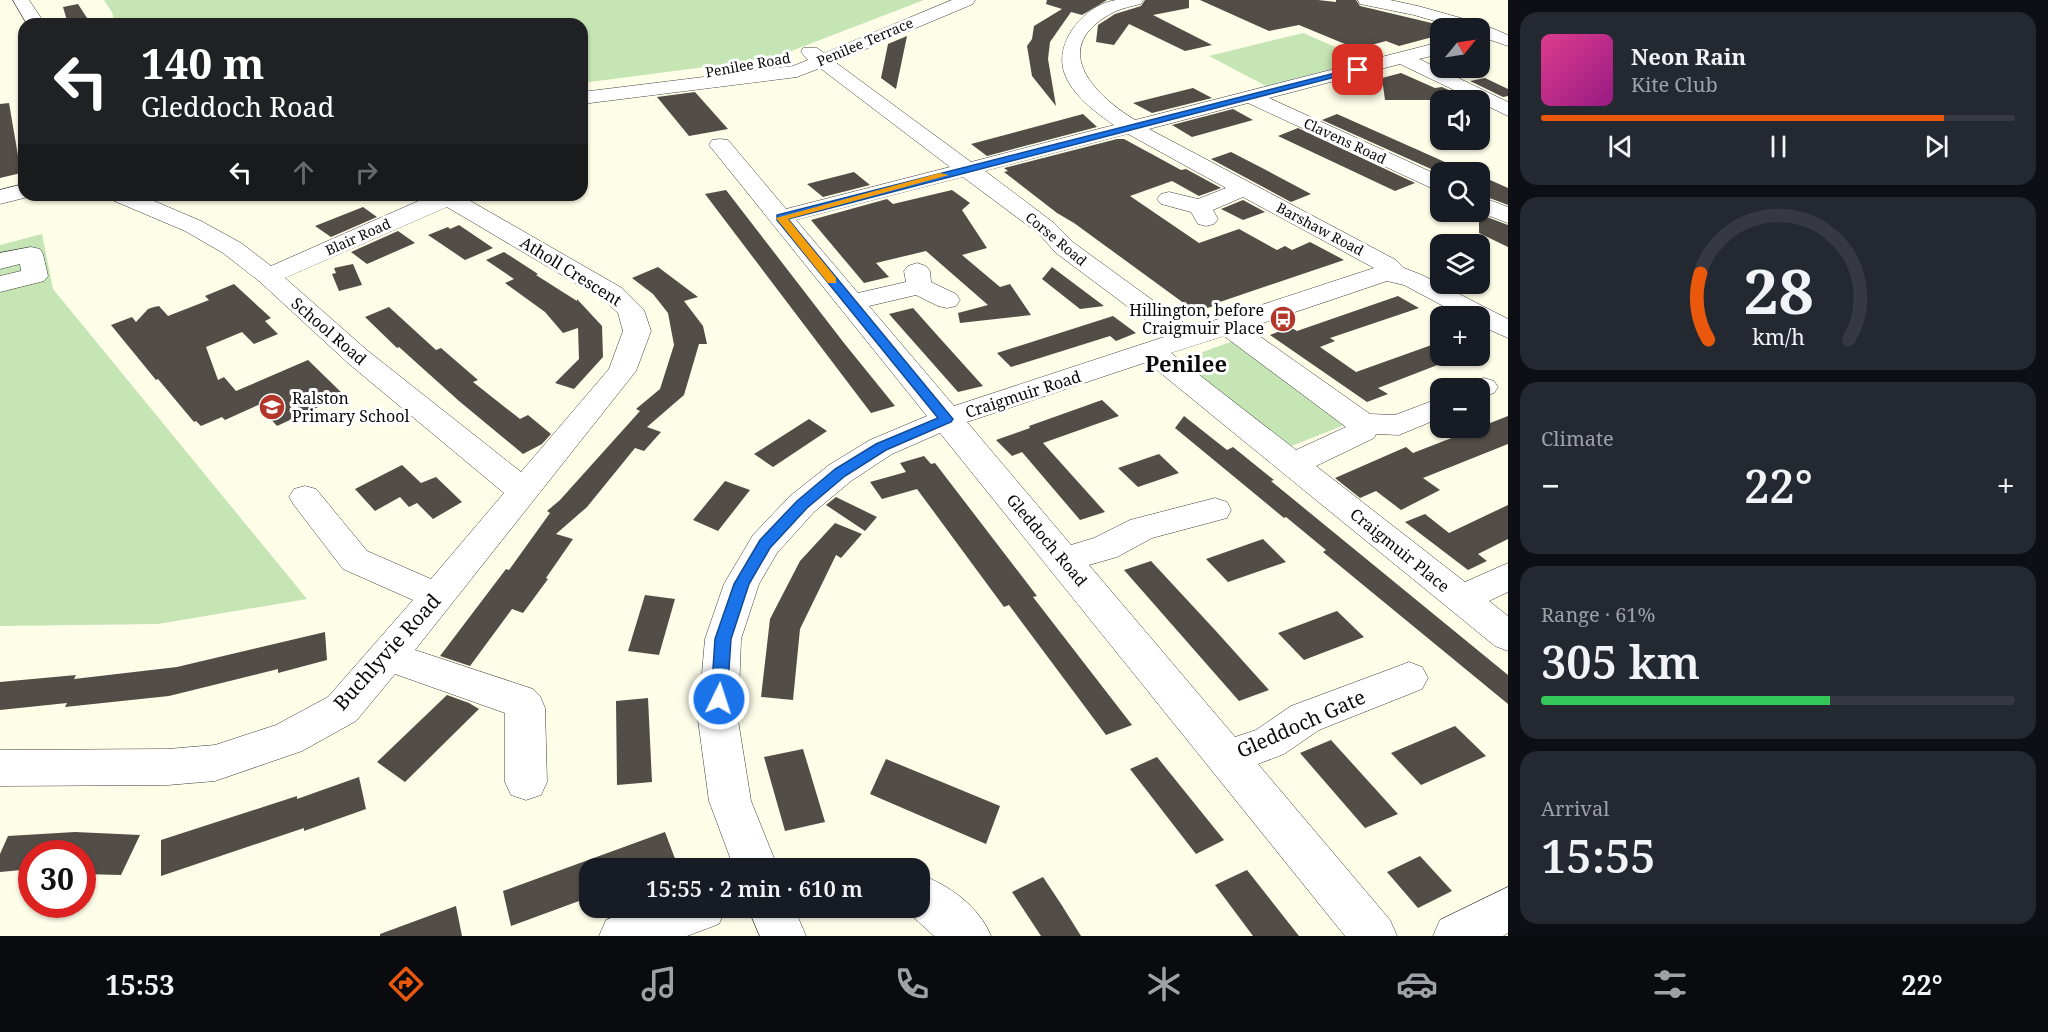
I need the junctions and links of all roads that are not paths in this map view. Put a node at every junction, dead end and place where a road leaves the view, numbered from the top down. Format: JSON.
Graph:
{"nodes":[{"id":1,"x":21,"y":0,"type":"edge"},
{"id":2,"x":941,"y":0,"type":"edge"},
{"id":3,"x":967,"y":0,"type":"edge"},
{"id":4,"x":1135,"y":0,"type":"edge"},
{"id":5,"x":1366,"y":0,"type":"edge"},
{"id":6,"x":32,"y":18,"type":"edge"},
{"id":7,"x":1441,"y":18,"type":"edge"},
{"id":8,"x":1430,"y":51,"type":"edge"},
{"id":9,"x":815,"y":56,"type":"junction"},
{"id":10,"x":1402,"y":58,"type":"junction"},
{"id":11,"x":588,"y":87,"type":"edge"},
{"id":12,"x":588,"y":97,"type":"edge"},
{"id":13,"x":1251,"y":97,"type":"junction"},
{"id":14,"x":1508,"y":110,"type":"edge"},
{"id":15,"x":1132,"y":128,"type":"junction"},
{"id":16,"x":720,"y":145,"type":"dead end"},
{"id":17,"x":967,"y":169,"type":"junction"},
{"id":18,"x":1430,"y":180,"type":"edge"},
{"id":19,"x":1244,"y":188,"type":"junction"},
{"id":20,"x":18,"y":192,"type":"edge"},
{"id":21,"x":0,"y":197,"type":"edge"},
{"id":22,"x":1169,"y":199,"type":"dead end"},
{"id":23,"x":134,"y":201,"type":"edge"},
{"id":24,"x":435,"y":201,"type":"edge"},
{"id":25,"x":455,"y":201,"type":"edge"},
{"id":26,"x":1490,"y":208,"type":"edge"},
{"id":27,"x":1508,"y":216,"type":"edge"},
{"id":28,"x":781,"y":218,"type":"junction"},
{"id":29,"x":0,"y":261,"type":"edge"},
{"id":30,"x":1395,"y":273,"type":"junction"},
{"id":31,"x":268,"y":276,"type":"junction"},
{"id":32,"x":0,"y":284,"type":"edge"},
{"id":33,"x":947,"y":300,"type":"dead end"},
{"id":34,"x":850,"y":303,"type":"junction"},
{"id":35,"x":1229,"y":327,"type":"junction"},
{"id":36,"x":1508,"y":330,"type":"edge"},
{"id":37,"x":1188,"y":339,"type":"junction"},
{"id":38,"x":1152,"y":352,"type":"junction"},
{"id":39,"x":1430,"y":412,"type":"edge"},
{"id":40,"x":946,"y":419,"type":"junction"},
{"id":41,"x":1364,"y":424,"type":"junction"},
{"id":42,"x":1293,"y":464,"type":"junction"},
{"id":43,"x":523,"y":491,"type":"junction"},
{"id":44,"x":304,"y":498,"type":"dead end"},
{"id":45,"x":1215,"y":510,"type":"dead end"},
{"id":46,"x":1063,"y":560,"type":"junction"},
{"id":47,"x":1508,"y":576,"type":"edge"},
{"id":48,"x":437,"y":596,"type":"junction"},
{"id":49,"x":1462,"y":599,"type":"junction"},
{"id":50,"x":1508,"y":636,"type":"edge"},
{"id":51,"x":388,"y":656,"type":"junction"},
{"id":52,"x":1409,"y":678,"type":"dead end"},
{"id":53,"x":1227,"y":758,"type":"junction"},
{"id":54,"x":0,"y":768,"type":"edge"},
{"id":55,"x":526,"y":782,"type":"dead end"},
{"id":56,"x":752,"y":858,"type":"edge"},
{"id":57,"x":930,"y":903,"type":"edge"},
{"id":58,"x":1508,"y":909,"type":"edge"},
{"id":59,"x":673,"y":918,"type":"edge"},
{"id":60,"x":775,"y":918,"type":"edge"},
{"id":61,"x":622,"y":936,"type":"edge"},
{"id":62,"x":783,"y":936,"type":"edge"},
{"id":63,"x":968,"y":936,"type":"edge"},
{"id":64,"x":1374,"y":936,"type":"edge"},
{"id":65,"x":1456,"y":936,"type":"edge"}],
"edges":[{"from":1,"to":6,"type":"street"},
{"from":2,"to":9,"type":"street","name":"Penilee Road"},
{"from":3,"to":9,"type":"street","name":"Penilee Terrace"},
{"from":4,"to":15,"type":"street","name":"Barshaw Road"},
{"from":5,"to":7,"type":"street"},
{"from":8,"to":10,"type":"street"},
{"from":9,"to":11,"type":"street","name":"Penilee Road"},
{"from":9,"to":12,"type":"street","name":"Penilee Terrace"},
{"from":9,"to":17,"type":"street","name":"Corse Road"},
{"from":10,"to":13,"type":"street"},
{"from":10,"to":14,"type":"street"},
{"from":13,"to":15,"type":"street"},
{"from":13,"to":18,"type":"street","name":"Clavens Road"},
{"from":15,"to":17,"type":"street"},
{"from":15,"to":19,"type":"street","name":"Barshaw Road"},
{"from":16,"to":28,"type":"street","name":"Gleddoch Road"},
{"from":17,"to":28,"type":"street"},
{"from":17,"to":37,"type":"street","name":"Corse Road"},
{"from":19,"to":22,"type":"street"},
{"from":19,"to":30,"type":"street","name":"Barshaw Road"},
{"from":20,"to":21,"type":"street"},
{"from":23,"to":31,"type":"street","name":"School Road"},
{"from":24,"to":31,"type":"street","name":"Blair Road"},
{"from":25,"to":43,"type":"street","name":"Atholl Crescent"},
{"from":26,"to":27,"type":"street"},
{"from":28,"to":34,"type":"street","name":"Gleddoch Road"},
{"from":29,"to":32,"type":"street"},
{"from":30,"to":35,"type":"street","name":"Craigmuir Road"},
{"from":30,"to":36,"type":"street","name":"Barshaw Road"},
{"from":31,"to":43,"type":"street","name":"School Road"},
{"from":33,"to":34,"type":"street"},
{"from":34,"to":40,"type":"street","name":"Gleddoch Road"},
{"from":35,"to":37,"type":"street","name":"Craigmuir Road"},
{"from":35,"to":41,"type":"street"},
{"from":37,"to":38,"type":"street","name":"Craigmuir Road"},
{"from":38,"to":40,"type":"street","name":"Craigmuir Road"},
{"from":38,"to":42,"type":"street","name":"Craigmuir Place"},
{"from":39,"to":41,"type":"street"},
{"from":40,"to":46,"type":"street","name":"Gleddoch Road"},
{"from":40,"to":56,"type":"street","name":"Craigmuir Road"},
{"from":41,"to":42,"type":"street"},
{"from":42,"to":49,"type":"street","name":"Craigmuir Place"},
{"from":43,"to":48,"type":"street","name":"Buchlyvie Road"},
{"from":44,"to":48,"type":"street"},
{"from":45,"to":46,"type":"street"},
{"from":46,"to":53,"type":"street","name":"Gleddoch Road"},
{"from":47,"to":49,"type":"street"},
{"from":48,"to":51,"type":"street","name":"Buchlyvie Road"},
{"from":49,"to":50,"type":"street","name":"Craigmuir Place"},
{"from":51,"to":54,"type":"street","name":"Buchlyvie Road"},
{"from":51,"to":55,"type":"street"},
{"from":52,"to":53,"type":"street","name":"Gleddoch Gate"},
{"from":53,"to":64,"type":"street","name":"Gleddoch Road"},
{"from":57,"to":63,"type":"street"},
{"from":58,"to":65,"type":"street"},
{"from":59,"to":61,"type":"street"},
{"from":60,"to":62,"type":"street"}]}
